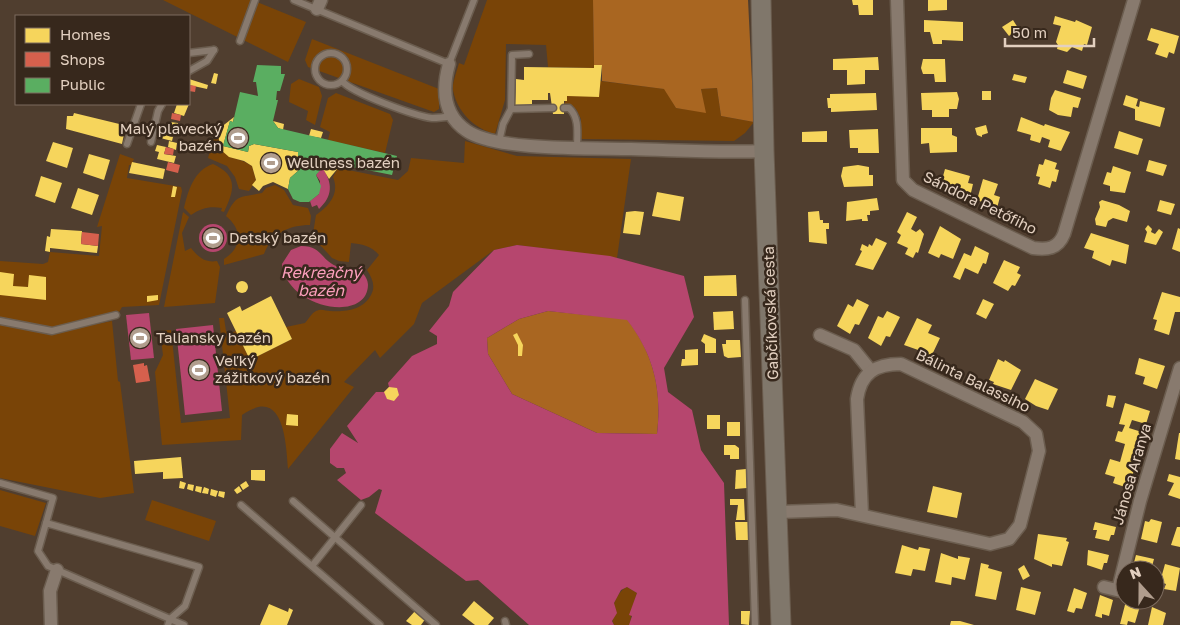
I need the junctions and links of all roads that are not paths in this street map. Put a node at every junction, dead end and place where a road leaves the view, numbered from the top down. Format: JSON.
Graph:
{"nodes":[{"id":1,"x":255,"y":0,"type":"edge"},
{"id":2,"x":294,"y":0,"type":"edge"},
{"id":3,"x":474,"y":0,"type":"edge"},
{"id":4,"x":762,"y":0,"type":"edge"},
{"id":5,"x":897,"y":0,"type":"edge"},
{"id":6,"x":1134,"y":0,"type":"edge"},
{"id":7,"x":319,"y":5,"type":"edge"},
{"id":8,"x":240,"y":41,"type":"dead end"},
{"id":9,"x":190,"y":53,"type":"edge"},
{"id":10,"x":529,"y":54,"type":"dead end"},
{"id":11,"x":450,"y":64,"type":"junction"},
{"id":12,"x":190,"y":70,"type":"edge"},
{"id":13,"x":342,"y":81,"type":"junction"},
{"id":14,"x":141,"y":105,"type":"edge"},
{"id":15,"x":161,"y":105,"type":"edge"},
{"id":16,"x":553,"y":108,"type":"dead end"},
{"id":17,"x":564,"y":108,"type":"dead end"},
{"id":18,"x":511,"y":109,"type":"junction"},
{"id":19,"x":452,"y":116,"type":"junction"},
{"id":20,"x":151,"y":142,"type":"dead end"},
{"id":21,"x":499,"y":142,"type":"junction"},
{"id":22,"x":127,"y":144,"type":"dead end"},
{"id":23,"x":577,"y":148,"type":"junction"},
{"id":24,"x":764,"y":151,"type":"junction"},
{"id":25,"x":745,"y":300,"type":"dead end"},
{"id":26,"x":116,"y":315,"type":"dead end"},
{"id":27,"x":0,"y":321,"type":"edge"},
{"id":28,"x":820,"y":335,"type":"dead end"},
{"id":29,"x":1180,"y":368,"type":"edge"},
{"id":30,"x":871,"y":371,"type":"junction"},
{"id":31,"x":0,"y":483,"type":"edge"},
{"id":32,"x":293,"y":501,"type":"dead end"},
{"id":33,"x":241,"y":505,"type":"dead end"},
{"id":34,"x":361,"y":505,"type":"dead end"},
{"id":35,"x":778,"y":512,"type":"junction"},
{"id":36,"x":862,"y":515,"type":"junction"},
{"id":37,"x":46,"y":523,"type":"junction"},
{"id":38,"x":335,"y":538,"type":"junction"},
{"id":39,"x":1128,"y":560,"type":"edge"},
{"id":40,"x":312,"y":566,"type":"junction"},
{"id":41,"x":57,"y":570,"type":"junction"},
{"id":42,"x":1104,"y":587,"type":"dead end"},
{"id":43,"x":1115,"y":589,"type":"edge"},
{"id":44,"x":169,"y":622,"type":"edge"},
{"id":45,"x":51,"y":625,"type":"edge"},
{"id":46,"x":184,"y":625,"type":"edge"},
{"id":47,"x":380,"y":625,"type":"edge"},
{"id":48,"x":436,"y":625,"type":"edge"},
{"id":49,"x":755,"y":625,"type":"edge"},
{"id":50,"x":781,"y":625,"type":"edge"}],
"edges":[{"from":1,"to":8,"type":"lane"},
{"from":2,"to":7,"type":"lane"},
{"from":3,"to":11,"type":"lane"},
{"from":4,"to":24,"type":"main road","name":"Gabčíkovská cesta"},
{"from":5,"to":6,"type":"street","name":"Sándora Petőfiho"},
{"from":7,"to":11,"type":"lane"},
{"from":9,"to":12,"type":"lane"},
{"from":10,"to":18,"type":"lane"},
{"from":11,"to":19,"type":"street"},
{"from":13,"to":13,"type":"lane"},
{"from":13,"to":19,"type":"lane"},
{"from":14,"to":22,"type":"lane"},
{"from":15,"to":20,"type":"lane"},
{"from":16,"to":18,"type":"lane"},
{"from":17,"to":23,"type":"lane"},
{"from":18,"to":21,"type":"lane"},
{"from":19,"to":21,"type":"street"},
{"from":21,"to":23,"type":"street"},
{"from":23,"to":24,"type":"street"},
{"from":24,"to":35,"type":"main road","name":"Gabčíkovská cesta"},
{"from":25,"to":49,"type":"lane"},
{"from":26,"to":27,"type":"lane"},
{"from":28,"to":30,"type":"street"},
{"from":29,"to":39,"type":"street","name":"Jánosa Aranya"},
{"from":30,"to":36,"type":"street"},
{"from":30,"to":36,"type":"street","name":"Bálinta Balassiho"},
{"from":31,"to":37,"type":"lane"},
{"from":32,"to":38,"type":"lane"},
{"from":33,"to":40,"type":"lane"},
{"from":34,"to":38,"type":"lane"},
{"from":35,"to":36,"type":"street","name":"Bálinta Balassiho"},
{"from":35,"to":50,"type":"main road","name":"Gabčíkovská cesta"},
{"from":37,"to":41,"type":"lane"},
{"from":37,"to":44,"type":"lane"},
{"from":38,"to":40,"type":"lane"},
{"from":38,"to":48,"type":"lane"},
{"from":40,"to":47,"type":"lane"},
{"from":41,"to":44,"type":"lane"},
{"from":41,"to":45,"type":"street"},
{"from":42,"to":43,"type":"street"},
{"from":44,"to":46,"type":"lane"}]}
